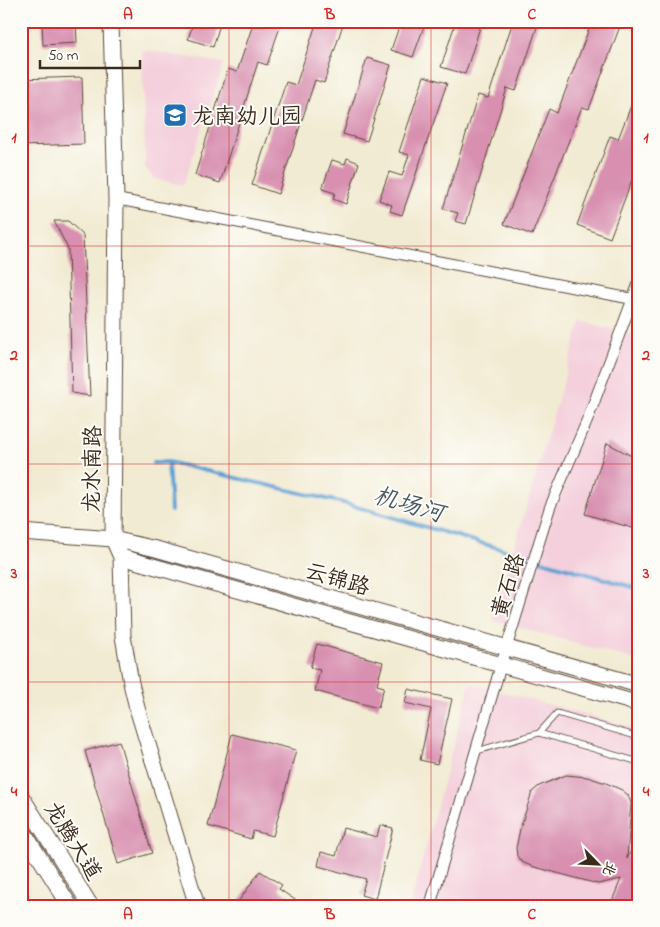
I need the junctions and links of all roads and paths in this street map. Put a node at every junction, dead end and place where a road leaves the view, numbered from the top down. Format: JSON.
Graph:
{"nodes":[{"id":1,"x":111,"y":21,"type":"edge"},
{"id":2,"x":116,"y":199,"type":"junction"},
{"id":3,"x":639,"y":282,"type":"edge"},
{"id":4,"x":636,"y":300,"type":"edge"},
{"id":5,"x":21,"y":532,"type":"edge"},
{"id":6,"x":113,"y":539,"type":"junction"},
{"id":7,"x":121,"y":557,"type":"junction"},
{"id":8,"x":507,"y":648,"type":"junction"},
{"id":9,"x":501,"y":665,"type":"junction"},
{"id":10,"x":639,"y":685,"type":"edge"},
{"id":11,"x":639,"y":704,"type":"edge"},
{"id":12,"x":539,"y":733,"type":"junction"},
{"id":13,"x":639,"y":737,"type":"edge"},
{"id":14,"x":477,"y":751,"type":"junction"},
{"id":15,"x":639,"y":762,"type":"edge"},
{"id":16,"x":21,"y":796,"type":"edge"},
{"id":17,"x":21,"y":828,"type":"edge"},
{"id":18,"x":70,"y":906,"type":"edge"},
{"id":19,"x":91,"y":906,"type":"edge"},
{"id":20,"x":197,"y":906,"type":"edge"},
{"id":21,"x":430,"y":906,"type":"edge"}],
"edges":[{"from":1,"to":2,"type":"main road","name":"龙水南路"},
{"from":2,"to":4,"type":"street"},
{"from":2,"to":6,"type":"main road","name":"龙水南路"},
{"from":3,"to":4,"type":"street","name":"黄石路"},
{"from":4,"to":8,"type":"street","name":"黄石路"},
{"from":5,"to":6,"type":"main road","name":"云锦路"},
{"from":6,"to":7,"type":"main road","name":"龙水南路"},
{"from":6,"to":8,"type":"main road","name":"云锦路"},
{"from":7,"to":9,"type":"main road","name":"云锦路"},
{"from":7,"to":20,"type":"main road","name":"龙水南路"},
{"from":8,"to":9,"type":"street","name":"黄石路"},
{"from":8,"to":10,"type":"main road","name":"云锦路"},
{"from":9,"to":11,"type":"main road","name":"云锦路"},
{"from":9,"to":14,"type":"street","name":"黄石路"},
{"from":12,"to":13,"type":"lane"},
{"from":12,"to":14,"type":"lane"},
{"from":12,"to":15,"type":"lane"},
{"from":14,"to":21,"type":"street","name":"黄石路"},
{"from":16,"to":19,"type":"main road","name":"龙腾大道"},
{"from":17,"to":18,"type":"main road","name":"龙腾大道"}]}
